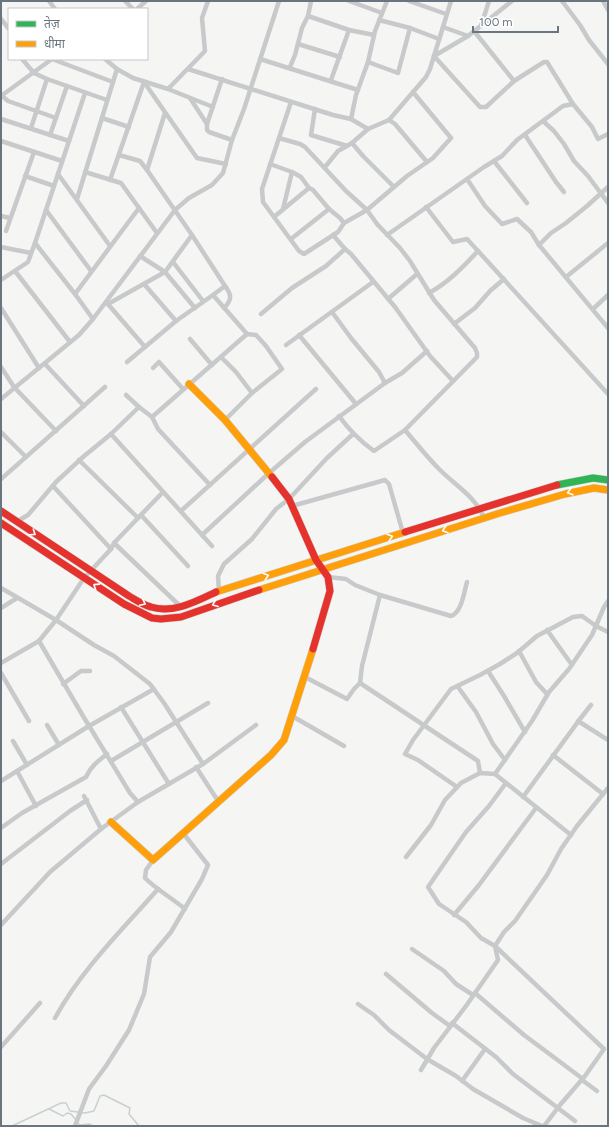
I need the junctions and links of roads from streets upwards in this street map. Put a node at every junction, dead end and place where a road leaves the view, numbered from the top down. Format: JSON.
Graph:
{"nodes":[{"id":1,"x":146,"y":1,"type":"edge"},
{"id":2,"x":208,"y":1,"type":"edge"},
{"id":3,"x":279,"y":1,"type":"edge"},
{"id":4,"x":311,"y":1,"type":"edge"},
{"id":5,"x":348,"y":1,"type":"edge"},
{"id":6,"x":387,"y":1,"type":"edge"},
{"id":7,"x":409,"y":1,"type":"edge"},
{"id":8,"x":451,"y":1,"type":"edge"},
{"id":9,"x":489,"y":1,"type":"edge"},
{"id":10,"x":512,"y":1,"type":"edge"},
{"id":11,"x":603,"y":1,"type":"edge"},
{"id":12,"x":359,"y":2,"type":"edge"},
{"id":13,"x":415,"y":2,"type":"edge"},
{"id":14,"x":565,"y":2,"type":"edge"},
{"id":15,"x":138,"y":8,"type":"edge"},
{"id":16,"x":608,"y":10,"type":"edge"},
{"id":17,"x":382,"y":13,"type":"junction"},
{"id":18,"x":446,"y":14,"type":"junction"},
{"id":19,"x":308,"y":16,"type":"junction"},
{"id":20,"x":1,"y":19,"type":"edge"},
{"id":21,"x":379,"y":20,"type":"junction"},
{"id":22,"x":443,"y":26,"type":"junction"},
{"id":23,"x":480,"y":27,"type":"junction"},
{"id":24,"x":8,"y":28,"type":"edge"},
{"id":25,"x":410,"y":28,"type":"junction"},
{"id":26,"x":349,"y":30,"type":"junction"},
{"id":27,"x":474,"y":32,"type":"junction"},
{"id":28,"x":374,"y":35,"type":"junction"},
{"id":29,"x":468,"y":36,"type":"junction"},
{"id":30,"x":439,"y":39,"type":"junction"},
{"id":31,"x":298,"y":44,"type":"junction"},
{"id":32,"x":434,"y":56,"type":"junction"},
{"id":33,"x":340,"y":57,"type":"junction"},
{"id":34,"x":260,"y":59,"type":"junction"},
{"id":35,"x":23,"y":60,"type":"edge"},
{"id":36,"x":51,"y":60,"type":"edge"},
{"id":37,"x":55,"y":60,"type":"edge"},
{"id":38,"x":106,"y":60,"type":"edge"},
{"id":39,"x":368,"y":62,"type":"junction"},
{"id":40,"x":608,"y":64,"type":"edge"},
{"id":41,"x":290,"y":67,"type":"junction"},
{"id":42,"x":117,"y":69,"type":"junction"},
{"id":43,"x":188,"y":69,"type":"junction"},
{"id":44,"x":34,"y":72,"type":"junction"},
{"id":45,"x":47,"y":79,"type":"junction"},
{"id":46,"x":222,"y":79,"type":"junction"},
{"id":47,"x":331,"y":80,"type":"junction"},
{"id":48,"x":514,"y":81,"type":"junction"},
{"id":49,"x":113,"y":82,"type":"junction"},
{"id":50,"x":144,"y":82,"type":"junction"},
{"id":51,"x":67,"y":86,"type":"junction"},
{"id":52,"x":250,"y":88,"type":"junction"},
{"id":53,"x":168,"y":89,"type":"junction"},
{"id":54,"x":358,"y":90,"type":"junction"},
{"id":55,"x":413,"y":92,"type":"junction"},
{"id":56,"x":85,"y":93,"type":"junction"},
{"id":57,"x":1,"y":96,"type":"edge"},
{"id":58,"x":190,"y":98,"type":"junction"},
{"id":59,"x":107,"y":100,"type":"junction"},
{"id":60,"x":291,"y":102,"type":"junction"},
{"id":61,"x":573,"y":104,"type":"junction"},
{"id":62,"x":213,"y":107,"type":"junction"},
{"id":63,"x":315,"y":109,"type":"junction"},
{"id":64,"x":37,"y":111,"type":"junction"},
{"id":65,"x":165,"y":113,"type":"junction"},
{"id":66,"x":56,"y":118,"type":"junction"},
{"id":67,"x":102,"y":118,"type":"junction"},
{"id":68,"x":1,"y":119,"type":"edge"},
{"id":69,"x":351,"y":119,"type":"junction"},
{"id":70,"x":389,"y":120,"type":"junction"},
{"id":71,"x":543,"y":121,"type":"junction"},
{"id":72,"x":207,"y":124,"type":"junction"},
{"id":73,"x":128,"y":127,"type":"junction"},
{"id":74,"x":31,"y":128,"type":"junction"},
{"id":75,"x":368,"y":130,"type":"junction"},
{"id":76,"x":608,"y":134,"type":"edge"},
{"id":77,"x":50,"y":135,"type":"junction"},
{"id":78,"x":525,"y":136,"type":"junction"},
{"id":79,"x":279,"y":138,"type":"junction"},
{"id":80,"x":232,"y":140,"type":"junction"},
{"id":81,"x":69,"y":141,"type":"junction"},
{"id":82,"x":1,"y":142,"type":"edge"},
{"id":83,"x":352,"y":143,"type":"junction"},
{"id":84,"x":347,"y":146,"type":"junction"},
{"id":85,"x":34,"y":152,"type":"junction"},
{"id":86,"x":119,"y":155,"type":"junction"},
{"id":87,"x":62,"y":161,"type":"junction"},
{"id":88,"x":494,"y":161,"type":"junction"},
{"id":89,"x":427,"y":162,"type":"junction"},
{"id":90,"x":226,"y":164,"type":"junction"},
{"id":91,"x":270,"y":164,"type":"junction"},
{"id":92,"x":325,"y":167,"type":"junction"},
{"id":93,"x":147,"y":170,"type":"junction"},
{"id":94,"x":85,"y":172,"type":"junction"},
{"id":95,"x":292,"y":172,"type":"junction"},
{"id":96,"x":58,"y":174,"type":"junction"},
{"id":97,"x":25,"y":176,"type":"junction"},
{"id":98,"x":110,"y":180,"type":"junction"},
{"id":99,"x":467,"y":180,"type":"junction"},
{"id":100,"x":54,"y":186,"type":"junction"},
{"id":101,"x":394,"y":187,"type":"junction"},
{"id":102,"x":608,"y":187,"type":"edge"},
{"id":103,"x":309,"y":188,"type":"junction"},
{"id":104,"x":564,"y":192,"type":"dead end"},
{"id":105,"x":600,"y":194,"type":"junction"},
{"id":106,"x":77,"y":200,"type":"junction"},
{"id":107,"x":526,"y":203,"type":"dead end"},
{"id":108,"x":608,"y":203,"type":"edge"},
{"id":109,"x":426,"y":207,"type":"junction"},
{"id":110,"x":139,"y":208,"type":"junction"},
{"id":111,"x":283,"y":209,"type":"junction"},
{"id":112,"x":329,"y":209,"type":"junction"},
{"id":113,"x":46,"y":210,"type":"junction"},
{"id":114,"x":175,"y":210,"type":"junction"},
{"id":115,"x":367,"y":210,"type":"junction"},
{"id":116,"x":1,"y":216,"type":"edge"},
{"id":117,"x":274,"y":217,"type":"junction"},
{"id":118,"x":10,"y":218,"type":"junction"},
{"id":119,"x":344,"y":223,"type":"junction"},
{"id":120,"x":6,"y":231,"type":"dead end"},
{"id":121,"x":158,"y":233,"type":"junction"},
{"id":122,"x":387,"y":234,"type":"junction"},
{"id":123,"x":192,"y":235,"type":"junction"},
{"id":124,"x":333,"y":235,"type":"junction"},
{"id":125,"x":291,"y":239,"type":"junction"},
{"id":126,"x":35,"y":243,"type":"junction"},
{"id":127,"x":608,"y":243,"type":"edge"},
{"id":128,"x":539,"y":245,"type":"junction"},
{"id":129,"x":110,"y":246,"type":"junction"},
{"id":130,"x":1,"y":247,"type":"edge"},
{"id":131,"x":345,"y":249,"type":"junction"},
{"id":132,"x":478,"y":251,"type":"junction"},
{"id":133,"x":31,"y":253,"type":"junction"},
{"id":134,"x":140,"y":256,"type":"junction"},
{"id":135,"x":173,"y":262,"type":"junction"},
{"id":136,"x":15,"y":271,"type":"junction"},
{"id":137,"x":91,"y":272,"type":"junction"},
{"id":138,"x":165,"y":272,"type":"junction"},
{"id":139,"x":417,"y":274,"type":"junction"},
{"id":140,"x":1,"y":275,"type":"edge"},
{"id":141,"x":8,"y":276,"type":"junction"},
{"id":142,"x":566,"y":276,"type":"junction"},
{"id":143,"x":504,"y":279,"type":"junction"},
{"id":144,"x":1,"y":280,"type":"edge"},
{"id":145,"x":373,"y":282,"type":"junction"},
{"id":146,"x":144,"y":284,"type":"junction"},
{"id":147,"x":225,"y":286,"type":"junction"},
{"id":148,"x":429,"y":293,"type":"junction"},
{"id":149,"x":75,"y":294,"type":"junction"},
{"id":150,"x":213,"y":295,"type":"junction"},
{"id":151,"x":608,"y":295,"type":"edge"},
{"id":152,"x":388,"y":299,"type":"junction"},
{"id":153,"x":203,"y":301,"type":"junction"},
{"id":154,"x":107,"y":303,"type":"junction"},
{"id":155,"x":1,"y":308,"type":"edge"},
{"id":156,"x":194,"y":308,"type":"junction"},
{"id":157,"x":224,"y":308,"type":"junction"},
{"id":158,"x":592,"y":309,"type":"junction"},
{"id":159,"x":332,"y":312,"type":"junction"},
{"id":160,"x":261,"y":314,"type":"dead end"},
{"id":161,"x":93,"y":319,"type":"junction"},
{"id":162,"x":176,"y":321,"type":"junction"},
{"id":163,"x":454,"y":324,"type":"junction"},
{"id":164,"x":608,"y":328,"type":"edge"},
{"id":165,"x":247,"y":334,"type":"junction"},
{"id":166,"x":299,"y":335,"type":"junction"},
{"id":167,"x":190,"y":339,"type":"dead end"},
{"id":168,"x":70,"y":342,"type":"junction"},
{"id":169,"x":286,"y":346,"type":"dead end"},
{"id":170,"x":145,"y":347,"type":"junction"},
{"id":171,"x":427,"y":351,"type":"junction"},
{"id":172,"x":221,"y":358,"type":"junction"},
{"id":173,"x":127,"y":362,"type":"dead end"},
{"id":174,"x":45,"y":364,"type":"junction"},
{"id":175,"x":212,"y":365,"type":"junction"},
{"id":176,"x":1,"y":367,"type":"edge"},
{"id":177,"x":39,"y":368,"type":"junction"},
{"id":178,"x":153,"y":368,"type":"dead end"},
{"id":179,"x":452,"y":381,"type":"junction"},
{"id":180,"x":385,"y":383,"type":"junction"},
{"id":181,"x":189,"y":384,"type":"junction"},
{"id":182,"x":14,"y":387,"type":"junction"},
{"id":183,"x":105,"y":387,"type":"dead end"},
{"id":184,"x":316,"y":388,"type":"dead end"},
{"id":185,"x":183,"y":389,"type":"junction"},
{"id":186,"x":252,"y":393,"type":"junction"},
{"id":187,"x":608,"y":394,"type":"edge"},
{"id":188,"x":126,"y":395,"type":"dead end"},
{"id":189,"x":1,"y":398,"type":"edge"},
{"id":190,"x":356,"y":404,"type":"junction"},
{"id":191,"x":84,"y":406,"type":"junction"},
{"id":192,"x":139,"y":407,"type":"junction"},
{"id":193,"x":339,"y":416,"type":"junction"},
{"id":194,"x":152,"y":417,"type":"junction"},
{"id":195,"x":225,"y":420,"type":"junction"},
{"id":196,"x":56,"y":430,"type":"junction"},
{"id":197,"x":405,"y":430,"type":"junction"},
{"id":198,"x":1,"y":432,"type":"edge"},
{"id":199,"x":111,"y":434,"type":"junction"},
{"id":200,"x":353,"y":434,"type":"junction"},
{"id":201,"x":248,"y":450,"type":"junction"},
{"id":202,"x":26,"y":457,"type":"junction"},
{"id":203,"x":79,"y":460,"type":"junction"},
{"id":204,"x":268,"y":474,"type":"junction"},
{"id":205,"x":607,"y":478,"type":"edge"},
{"id":206,"x":1,"y":479,"type":"edge"},
{"id":207,"x":210,"y":485,"type":"junction"},
{"id":208,"x":53,"y":486,"type":"junction"},
{"id":209,"x":608,"y":490,"type":"edge"},
{"id":210,"x":162,"y":492,"type":"junction"},
{"id":211,"x":289,"y":499,"type":"junction"},
{"id":212,"x":292,"y":506,"type":"junction"},
{"id":213,"x":480,"y":508,"type":"junction"},
{"id":214,"x":1,"y":511,"type":"edge"},
{"id":215,"x":181,"y":511,"type":"junction"},
{"id":216,"x":139,"y":516,"type":"junction"},
{"id":217,"x":484,"y":518,"type":"junction"},
{"id":218,"x":16,"y":522,"type":"junction"},
{"id":219,"x":1,"y":523,"type":"edge"},
{"id":220,"x":403,"y":533,"type":"junction"},
{"id":221,"x":202,"y":535,"type":"junction"},
{"id":222,"x":114,"y":543,"type":"junction"},
{"id":223,"x":212,"y":546,"type":"dead end"},
{"id":224,"x":111,"y":549,"type":"junction"},
{"id":225,"x":316,"y":560,"type":"junction"},
{"id":226,"x":188,"y":566,"type":"dead end"},
{"id":227,"x":321,"y":569,"type":"junction"},
{"id":228,"x":91,"y":571,"type":"junction"},
{"id":229,"x":328,"y":577,"type":"junction"},
{"id":230,"x":84,"y":578,"type":"junction"},
{"id":231,"x":467,"y":582,"type":"dead end"},
{"id":232,"x":1,"y":588,"type":"edge"},
{"id":233,"x":218,"y":591,"type":"junction"},
{"id":234,"x":380,"y":595,"type":"junction"},
{"id":235,"x":17,"y":598,"type":"junction"},
{"id":236,"x":608,"y":601,"type":"edge"},
{"id":237,"x":180,"y":606,"type":"junction"},
{"id":238,"x":1,"y":608,"type":"edge"},
{"id":239,"x":56,"y":620,"type":"junction"},
{"id":240,"x":596,"y":626,"type":"junction"},
{"id":241,"x":547,"y":630,"type":"junction"},
{"id":242,"x":608,"y":632,"type":"edge"},
{"id":243,"x":39,"y":641,"type":"junction"},
{"id":244,"x":519,"y":651,"type":"junction"},
{"id":245,"x":1,"y":663,"type":"edge"},
{"id":246,"x":572,"y":665,"type":"junction"},
{"id":247,"x":90,"y":671,"type":"dead end"},
{"id":248,"x":488,"y":671,"type":"junction"},
{"id":249,"x":1,"y":673,"type":"edge"},
{"id":250,"x":305,"y":677,"type":"junction"},
{"id":251,"x":64,"y":684,"type":"junction"},
{"id":252,"x":360,"y":684,"type":"junction"},
{"id":253,"x":458,"y":687,"type":"junction"},
{"id":254,"x":154,"y":689,"type":"junction"},
{"id":255,"x":547,"y":694,"type":"junction"},
{"id":256,"x":208,"y":703,"type":"dead end"},
{"id":257,"x":591,"y":705,"type":"dead end"},
{"id":258,"x":121,"y":707,"type":"junction"},
{"id":259,"x":292,"y":716,"type":"junction"},
{"id":260,"x":29,"y":721,"type":"dead end"},
{"id":261,"x":578,"y":721,"type":"junction"},
{"id":262,"x":176,"y":722,"type":"junction"},
{"id":263,"x":47,"y":725,"type":"dead end"},
{"id":264,"x":256,"y":725,"type":"dead end"},
{"id":265,"x":89,"y":726,"type":"junction"},
{"id":266,"x":424,"y":726,"type":"junction"},
{"id":267,"x":525,"y":732,"type":"junction"},
{"id":268,"x":608,"y":740,"type":"edge"},
{"id":269,"x":13,"y":741,"type":"dead end"},
{"id":270,"x":143,"y":742,"type":"junction"},
{"id":271,"x":60,"y":746,"type":"junction"},
{"id":272,"x":344,"y":746,"type":"dead end"},
{"id":273,"x":108,"y":754,"type":"junction"},
{"id":274,"x":553,"y":755,"type":"junction"},
{"id":275,"x":505,"y":760,"type":"junction"},
{"id":276,"x":111,"y":761,"type":"junction"},
{"id":277,"x":203,"y":764,"type":"junction"},
{"id":278,"x":28,"y":765,"type":"junction"},
{"id":279,"x":196,"y":767,"type":"junction"},
{"id":280,"x":17,"y":771,"type":"junction"},
{"id":281,"x":480,"y":773,"type":"junction"},
{"id":282,"x":495,"y":774,"type":"junction"},
{"id":283,"x":1,"y":781,"type":"edge"},
{"id":284,"x":506,"y":783,"type":"junction"},
{"id":285,"x":169,"y":784,"type":"junction"},
{"id":286,"x":457,"y":787,"type":"junction"},
{"id":287,"x":608,"y":788,"type":"edge"},
{"id":288,"x":603,"y":794,"type":"junction"},
{"id":289,"x":523,"y":797,"type":"junction"},
{"id":290,"x":218,"y":801,"type":"junction"},
{"id":291,"x":138,"y":802,"type":"junction"},
{"id":292,"x":36,"y":806,"type":"junction"},
{"id":293,"x":536,"y":808,"type":"junction"},
{"id":294,"x":111,"y":822,"type":"junction"},
{"id":295,"x":1,"y":828,"type":"edge"},
{"id":296,"x":101,"y":829,"type":"junction"},
{"id":297,"x":183,"y":833,"type":"junction"},
{"id":298,"x":571,"y":835,"type":"junction"},
{"id":299,"x":406,"y":857,"type":"dead end"},
{"id":300,"x":153,"y":860,"type":"junction"},
{"id":301,"x":1,"y":864,"type":"edge"},
{"id":302,"x":158,"y":889,"type":"junction"},
{"id":303,"x":185,"y":909,"type":"junction"},
{"id":304,"x":454,"y":915,"type":"junction"},
{"id":305,"x":1,"y":925,"type":"edge"},
{"id":306,"x":495,"y":946,"type":"junction"},
{"id":307,"x":412,"y":949,"type":"dead end"},
{"id":308,"x":386,"y":974,"type":"dead end"},
{"id":309,"x":474,"y":994,"type":"junction"},
{"id":310,"x":40,"y":1002,"type":"dead end"},
{"id":311,"x":358,"y":1004,"type":"dead end"},
{"id":312,"x":54,"y":1018,"type":"dead end"},
{"id":313,"x":451,"y":1025,"type":"junction"},
{"id":314,"x":1,"y":1047,"type":"edge"},
{"id":315,"x":604,"y":1048,"type":"junction"},
{"id":316,"x":485,"y":1049,"type":"junction"},
{"id":317,"x":608,"y":1053,"type":"edge"},
{"id":318,"x":427,"y":1059,"type":"junction"},
{"id":319,"x":420,"y":1070,"type":"dead end"},
{"id":320,"x":582,"y":1080,"type":"junction"},
{"id":321,"x":462,"y":1081,"type":"junction"},
{"id":322,"x":597,"y":1092,"type":"dead end"},
{"id":323,"x":557,"y":1109,"type":"junction"},
{"id":324,"x":575,"y":1121,"type":"dead end"},
{"id":325,"x":75,"y":1126,"type":"edge"},
{"id":326,"x":543,"y":1126,"type":"edge"}],
"edges":[{"from":1,"to":15,"type":"street"},
{"from":2,"to":43,"type":"street"},
{"from":3,"to":34,"type":"street"},
{"from":4,"to":19,"type":"street"},
{"from":5,"to":12,"type":"street"},
{"from":6,"to":17,"type":"street"},
{"from":7,"to":13,"type":"street"},
{"from":8,"to":18,"type":"street"},
{"from":9,"to":23,"type":"street"},
{"from":10,"to":23,"type":"street"},
{"from":11,"to":16,"type":"street"},
{"from":12,"to":17,"type":"street"},
{"from":13,"to":18,"type":"street"},
{"from":14,"to":40,"type":"street"},
{"from":17,"to":21,"type":"street"},
{"from":18,"to":22,"type":"street"},
{"from":19,"to":26,"type":"street"},
{"from":19,"to":31,"type":"street"},
{"from":20,"to":24,"type":"street"},
{"from":21,"to":25,"type":"street"},
{"from":21,"to":28,"type":"street"},
{"from":22,"to":29,"type":"street"},
{"from":22,"to":30,"type":"street"},
{"from":23,"to":27,"type":"street"},
{"from":25,"to":30,"type":"street"},
{"from":25,"to":39,"type":"street"},
{"from":26,"to":28,"type":"street"},
{"from":26,"to":33,"type":"street"},
{"from":27,"to":29,"type":"street"},
{"from":27,"to":48,"type":"street"},
{"from":28,"to":39,"type":"street"},
{"from":29,"to":32,"type":"street"},
{"from":30,"to":32,"type":"street"},
{"from":31,"to":33,"type":"street"},
{"from":31,"to":41,"type":"street"},
{"from":32,"to":48,"type":"street"},
{"from":32,"to":55,"type":"street"},
{"from":33,"to":47,"type":"street"},
{"from":34,"to":41,"type":"street"},
{"from":34,"to":52,"type":"street"},
{"from":35,"to":44,"type":"street"},
{"from":36,"to":44,"type":"street"},
{"from":37,"to":49,"type":"street"},
{"from":38,"to":42,"type":"street"},
{"from":39,"to":54,"type":"street"},
{"from":41,"to":47,"type":"street"},
{"from":42,"to":49,"type":"street"},
{"from":42,"to":50,"type":"street"},
{"from":43,"to":46,"type":"street"},
{"from":43,"to":53,"type":"street"},
{"from":44,"to":45,"type":"street"},
{"from":44,"to":57,"type":"street"},
{"from":45,"to":51,"type":"street"},
{"from":45,"to":64,"type":"street"},
{"from":46,"to":52,"type":"street"},
{"from":46,"to":62,"type":"street"},
{"from":47,"to":54,"type":"street"},
{"from":48,"to":61,"type":"street"},
{"from":49,"to":59,"type":"street"},
{"from":50,"to":53,"type":"street"},
{"from":50,"to":65,"type":"street"},
{"from":50,"to":73,"type":"street"},
{"from":51,"to":56,"type":"street"},
{"from":51,"to":66,"type":"street"},
{"from":52,"to":60,"type":"street"},
{"from":52,"to":80,"type":"street"},
{"from":53,"to":58,"type":"street"},
{"from":54,"to":69,"type":"street"},
{"from":55,"to":70,"type":"street"},
{"from":55,"to":89,"type":"street"},
{"from":56,"to":59,"type":"street"},
{"from":56,"to":81,"type":"street"},
{"from":57,"to":64,"type":"street"},
{"from":58,"to":62,"type":"street"},
{"from":58,"to":72,"type":"street"},
{"from":59,"to":67,"type":"street"},
{"from":60,"to":63,"type":"street"},
{"from":60,"to":79,"type":"street"},
{"from":61,"to":71,"type":"street"},
{"from":61,"to":76,"type":"street"},
{"from":62,"to":72,"type":"street"},
{"from":63,"to":69,"type":"street"},
{"from":63,"to":84,"type":"street"},
{"from":64,"to":66,"type":"street"},
{"from":64,"to":74,"type":"street"},
{"from":65,"to":90,"type":"street"},
{"from":65,"to":93,"type":"street"},
{"from":66,"to":77,"type":"street"},
{"from":67,"to":73,"type":"street"},
{"from":67,"to":94,"type":"street"},
{"from":68,"to":74,"type":"street"},
{"from":69,"to":75,"type":"street"},
{"from":70,"to":75,"type":"street"},
{"from":70,"to":89,"type":"street"},
{"from":71,"to":78,"type":"street"},
{"from":71,"to":105,"type":"street"},
{"from":72,"to":80,"type":"street"},
{"from":73,"to":86,"type":"street"},
{"from":74,"to":77,"type":"street"},
{"from":75,"to":83,"type":"street"},
{"from":77,"to":81,"type":"street"},
{"from":78,"to":88,"type":"street"},
{"from":78,"to":104,"type":"street"},
{"from":79,"to":91,"type":"street"},
{"from":79,"to":92,"type":"street"},
{"from":80,"to":90,"type":"street"},
{"from":81,"to":87,"type":"street"},
{"from":82,"to":85,"type":"street"},
{"from":83,"to":84,"type":"street"},
{"from":83,"to":101,"type":"street"},
{"from":84,"to":92,"type":"street"},
{"from":85,"to":87,"type":"street"},
{"from":85,"to":97,"type":"street"},
{"from":86,"to":93,"type":"street"},
{"from":86,"to":98,"type":"street"},
{"from":87,"to":96,"type":"street"},
{"from":88,"to":99,"type":"street"},
{"from":88,"to":107,"type":"street"},
{"from":89,"to":101,"type":"street"},
{"from":90,"to":114,"type":"street"},
{"from":91,"to":95,"type":"street"},
{"from":91,"to":117,"type":"street"},
{"from":92,"to":115,"type":"street"},
{"from":93,"to":114,"type":"street"},
{"from":94,"to":98,"type":"street"},
{"from":94,"to":106,"type":"street"},
{"from":95,"to":103,"type":"street"},
{"from":95,"to":111,"type":"street"},
{"from":96,"to":100,"type":"street"},
{"from":96,"to":106,"type":"street"},
{"from":97,"to":100,"type":"street"},
{"from":97,"to":118,"type":"street"},
{"from":98,"to":110,"type":"street"},
{"from":99,"to":109,"type":"street"},
{"from":99,"to":128,"type":"street"},
{"from":100,"to":113,"type":"street"},
{"from":101,"to":115,"type":"street"},
{"from":102,"to":105,"type":"street"},
{"from":103,"to":111,"type":"street"},
{"from":103,"to":112,"type":"street"},
{"from":105,"to":108,"type":"street"},
{"from":105,"to":128,"type":"street"},
{"from":106,"to":129,"type":"street"},
{"from":109,"to":122,"type":"street"},
{"from":109,"to":132,"type":"street"},
{"from":110,"to":121,"type":"street"},
{"from":110,"to":129,"type":"street"},
{"from":111,"to":117,"type":"street"},
{"from":112,"to":119,"type":"street"},
{"from":112,"to":125,"type":"street"},
{"from":113,"to":126,"type":"street"},
{"from":113,"to":137,"type":"street"},
{"from":114,"to":121,"type":"street"},
{"from":114,"to":123,"type":"street"},
{"from":115,"to":119,"type":"street"},
{"from":115,"to":122,"type":"street"},
{"from":116,"to":118,"type":"street"},
{"from":117,"to":125,"type":"street"},
{"from":118,"to":120,"type":"street"},
{"from":119,"to":124,"type":"street"},
{"from":121,"to":134,"type":"street"},
{"from":122,"to":139,"type":"street"},
{"from":123,"to":135,"type":"street"},
{"from":123,"to":147,"type":"street"},
{"from":124,"to":125,"type":"street"},
{"from":124,"to":131,"type":"street"},
{"from":126,"to":133,"type":"street"},
{"from":126,"to":149,"type":"street"},
{"from":127,"to":142,"type":"street"},
{"from":128,"to":142,"type":"street"},
{"from":129,"to":137,"type":"street"},
{"from":130,"to":133,"type":"street"},
{"from":131,"to":145,"type":"street"},
{"from":131,"to":160,"type":"street"},
{"from":132,"to":143,"type":"street"},
{"from":132,"to":148,"type":"street"},
{"from":133,"to":136,"type":"street"},
{"from":134,"to":138,"type":"street"},
{"from":134,"to":154,"type":"street"},
{"from":135,"to":138,"type":"street"},
{"from":135,"to":153,"type":"street"},
{"from":136,"to":141,"type":"street"},
{"from":136,"to":168,"type":"street"},
{"from":137,"to":149,"type":"street"},
{"from":138,"to":146,"type":"street"},
{"from":138,"to":156,"type":"street"},
{"from":139,"to":148,"type":"street"},
{"from":139,"to":152,"type":"street"},
{"from":140,"to":141,"type":"street"},
{"from":141,"to":144,"type":"street"},
{"from":142,"to":158,"type":"street"},
{"from":143,"to":163,"type":"street"},
{"from":143,"to":187,"type":"street"},
{"from":145,"to":152,"type":"street"},
{"from":145,"to":159,"type":"street"},
{"from":146,"to":154,"type":"street"},
{"from":146,"to":162,"type":"street"},
{"from":147,"to":150,"type":"street"},
{"from":147,"to":157,"type":"street"},
{"from":148,"to":163,"type":"street"},
{"from":149,"to":161,"type":"street"},
{"from":150,"to":153,"type":"street"},
{"from":150,"to":157,"type":"street"},
{"from":151,"to":158,"type":"street"},
{"from":152,"to":171,"type":"street"},
{"from":153,"to":156,"type":"street"},
{"from":154,"to":161,"type":"street"},
{"from":154,"to":170,"type":"street"},
{"from":155,"to":177,"type":"street"},
{"from":156,"to":162,"type":"street"},
{"from":157,"to":165,"type":"street"},
{"from":158,"to":164,"type":"street"},
{"from":159,"to":166,"type":"street"},
{"from":159,"to":180,"type":"street"},
{"from":161,"to":168,"type":"street"},
{"from":162,"to":170,"type":"street"},
{"from":163,"to":179,"type":"street"},
{"from":165,"to":172,"type":"street"},
{"from":165,"to":186,"type":"street"},
{"from":166,"to":169,"type":"street"},
{"from":166,"to":190,"type":"street"},
{"from":167,"to":175,"type":"street"},
{"from":168,"to":174,"type":"street"},
{"from":170,"to":173,"type":"street"},
{"from":171,"to":179,"type":"street"},
{"from":171,"to":180,"type":"street"},
{"from":172,"to":175,"type":"street"},
{"from":172,"to":186,"type":"street"},
{"from":174,"to":177,"type":"street"},
{"from":174,"to":191,"type":"street"},
{"from":175,"to":181,"type":"street"},
{"from":176,"to":182,"type":"street"},
{"from":177,"to":182,"type":"street"},
{"from":178,"to":185,"type":"street"},
{"from":179,"to":197,"type":"street"},
{"from":180,"to":190,"type":"street"},
{"from":181,"to":185,"type":"street"},
{"from":181,"to":195,"type":"street"},
{"from":182,"to":189,"type":"street"},
{"from":182,"to":196,"type":"street"},
{"from":183,"to":191,"type":"street"},
{"from":184,"to":201,"type":"street"},
{"from":185,"to":194,"type":"street"},
{"from":186,"to":195,"type":"street"},
{"from":188,"to":192,"type":"street"},
{"from":190,"to":193,"type":"street"},
{"from":191,"to":196,"type":"street"},
{"from":192,"to":194,"type":"street"},
{"from":192,"to":199,"type":"street"},
{"from":193,"to":200,"type":"street"},
{"from":193,"to":204,"type":"street"},
{"from":194,"to":207,"type":"street"},
{"from":195,"to":201,"type":"street"},
{"from":196,"to":202,"type":"street"},
{"from":197,"to":200,"type":"street"},
{"from":197,"to":213,"type":"street"},
{"from":198,"to":202,"type":"street"},
{"from":199,"to":203,"type":"street"},
{"from":199,"to":210,"type":"street"},
{"from":200,"to":211,"type":"street"},
{"from":201,"to":204,"type":"street"},
{"from":201,"to":207,"type":"street"},
{"from":202,"to":206,"type":"street"},
{"from":203,"to":208,"type":"street"},
{"from":203,"to":216,"type":"street"},
{"from":204,"to":211,"type":"street"},
{"from":204,"to":221,"type":"street"},
{"from":205,"to":213,"type":"street"},
{"from":207,"to":215,"type":"street"},
{"from":208,"to":218,"type":"street"},
{"from":208,"to":224,"type":"street"},
{"from":209,"to":217,"type":"street","one_way":true},
{"from":210,"to":215,"type":"street"},
{"from":210,"to":216,"type":"street"},
{"from":211,"to":212,"type":"street"},
{"from":211,"to":233,"type":"street"},
{"from":212,"to":220,"type":"street"},
{"from":212,"to":225,"type":"street"},
{"from":213,"to":217,"type":"street"},
{"from":213,"to":220,"type":"street"},
{"from":214,"to":218,"type":"street"},
{"from":215,"to":221,"type":"street"},
{"from":216,"to":222,"type":"street"},
{"from":216,"to":226,"type":"street"},
{"from":217,"to":227,"type":"street","one_way":true},
{"from":218,"to":228,"type":"street","one_way":true},
{"from":219,"to":230,"type":"street"},
{"from":225,"to":220,"type":"street","one_way":true},
{"from":221,"to":223,"type":"street"},
{"from":222,"to":224,"type":"street"},
{"from":222,"to":237,"type":"street"},
{"from":224,"to":228,"type":"street"},
{"from":225,"to":227,"type":"street"},
{"from":233,"to":225,"type":"street","one_way":true},
{"from":227,"to":229,"type":"street"},
{"from":227,"to":230,"type":"street","one_way":true},
{"from":228,"to":230,"type":"street"},
{"from":228,"to":237,"type":"street","one_way":true},
{"from":229,"to":234,"type":"street"},
{"from":229,"to":250,"type":"street"},
{"from":230,"to":239,"type":"street"},
{"from":231,"to":234,"type":"street"},
{"from":232,"to":235,"type":"street"},
{"from":233,"to":237,"type":"street"},
{"from":234,"to":252,"type":"street"},
{"from":235,"to":238,"type":"street"},
{"from":235,"to":239,"type":"street"},
{"from":236,"to":240,"type":"street"},
{"from":239,"to":243,"type":"street"},
{"from":239,"to":254,"type":"street"},
{"from":240,"to":241,"type":"street"},
{"from":240,"to":242,"type":"street"},
{"from":240,"to":246,"type":"street"},
{"from":241,"to":244,"type":"street"},
{"from":241,"to":246,"type":"street"},
{"from":243,"to":245,"type":"street"},
{"from":243,"to":251,"type":"street"},
{"from":244,"to":248,"type":"street"},
{"from":244,"to":255,"type":"street"},
{"from":246,"to":255,"type":"street"},
{"from":247,"to":251,"type":"street"},
{"from":248,"to":253,"type":"street"},
{"from":248,"to":267,"type":"street"},
{"from":249,"to":260,"type":"street"},
{"from":250,"to":252,"type":"street"},
{"from":250,"to":259,"type":"street"},
{"from":251,"to":265,"type":"street"},
{"from":252,"to":266,"type":"street"},
{"from":253,"to":266,"type":"street"},
{"from":253,"to":275,"type":"street"},
{"from":254,"to":258,"type":"street"},
{"from":254,"to":262,"type":"street"},
{"from":255,"to":267,"type":"street"},
{"from":256,"to":262,"type":"street"},
{"from":257,"to":261,"type":"street"},
{"from":258,"to":265,"type":"street"},
{"from":258,"to":270,"type":"street"},
{"from":259,"to":272,"type":"street"},
{"from":259,"to":290,"type":"street"},
{"from":261,"to":268,"type":"street"},
{"from":261,"to":274,"type":"street"},
{"from":262,"to":270,"type":"street"},
{"from":262,"to":277,"type":"street"},
{"from":263,"to":271,"type":"street"},
{"from":264,"to":277,"type":"street"},
{"from":265,"to":271,"type":"street"},
{"from":265,"to":273,"type":"street"},
{"from":266,"to":281,"type":"street"},
{"from":266,"to":286,"type":"street"},
{"from":267,"to":275,"type":"street"},
{"from":269,"to":278,"type":"street"},
{"from":270,"to":276,"type":"street"},
{"from":270,"to":285,"type":"street"},
{"from":271,"to":278,"type":"street"},
{"from":273,"to":276,"type":"street"},
{"from":273,"to":292,"type":"street"},
{"from":274,"to":288,"type":"street"},
{"from":274,"to":289,"type":"street"},
{"from":275,"to":282,"type":"street"},
{"from":276,"to":291,"type":"street"},
{"from":277,"to":279,"type":"street"},
{"from":278,"to":280,"type":"street"},
{"from":279,"to":285,"type":"street"},
{"from":279,"to":290,"type":"street"},
{"from":280,"to":283,"type":"street"},
{"from":280,"to":292,"type":"street"},
{"from":281,"to":282,"type":"street"},
{"from":281,"to":286,"type":"street"},
{"from":282,"to":284,"type":"street"},
{"from":284,"to":289,"type":"street"},
{"from":284,"to":304,"type":"street"},
{"from":285,"to":291,"type":"street"},
{"from":286,"to":299,"type":"street"},
{"from":287,"to":288,"type":"street"},
{"from":288,"to":298,"type":"street"},
{"from":289,"to":293,"type":"street"},
{"from":290,"to":297,"type":"street"},
{"from":291,"to":294,"type":"street"},
{"from":292,"to":295,"type":"street"},
{"from":293,"to":298,"type":"street"},
{"from":293,"to":304,"type":"street"},
{"from":294,"to":296,"type":"street"},
{"from":294,"to":300,"type":"street"},
{"from":296,"to":301,"type":"street"},
{"from":296,"to":305,"type":"street"},
{"from":297,"to":300,"type":"street"},
{"from":297,"to":303,"type":"street"},
{"from":298,"to":306,"type":"street"},
{"from":300,"to":302,"type":"street"},
{"from":302,"to":303,"type":"street"},
{"from":302,"to":312,"type":"street"},
{"from":303,"to":325,"type":"street"},
{"from":304,"to":306,"type":"street"},
{"from":306,"to":309,"type":"street"},
{"from":306,"to":315,"type":"street"},
{"from":307,"to":309,"type":"street"},
{"from":308,"to":313,"type":"street"},
{"from":309,"to":313,"type":"street"},
{"from":309,"to":320,"type":"street"},
{"from":310,"to":314,"type":"street"},
{"from":311,"to":318,"type":"street"},
{"from":313,"to":316,"type":"street"},
{"from":313,"to":318,"type":"street"},
{"from":315,"to":317,"type":"street"},
{"from":315,"to":320,"type":"street"},
{"from":316,"to":321,"type":"street"},
{"from":316,"to":323,"type":"street"},
{"from":318,"to":319,"type":"street"},
{"from":318,"to":321,"type":"street"},
{"from":320,"to":322,"type":"street"},
{"from":320,"to":323,"type":"street"},
{"from":321,"to":326,"type":"street"},
{"from":323,"to":324,"type":"street"},
{"from":323,"to":326,"type":"street"}]}
